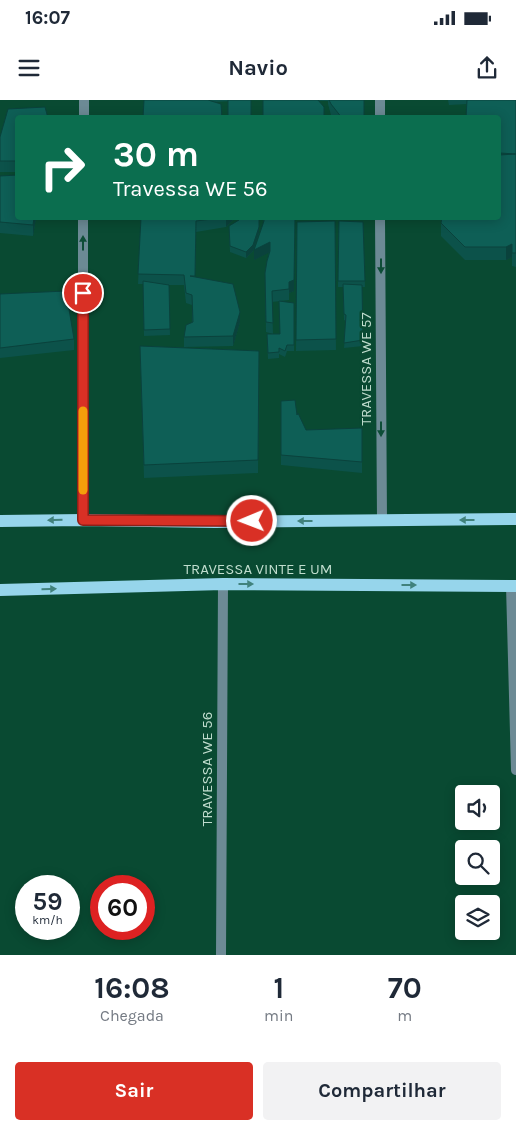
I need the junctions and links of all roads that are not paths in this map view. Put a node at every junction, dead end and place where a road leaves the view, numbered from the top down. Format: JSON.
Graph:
{"nodes":[{"id":1,"x":84,"y":100,"type":"edge"},
{"id":2,"x":380,"y":100,"type":"edge"},
{"id":3,"x":84,"y":115,"type":"edge"},
{"id":4,"x":380,"y":115,"type":"edge"},
{"id":5,"x":83,"y":220,"type":"edge"},
{"id":6,"x":380,"y":220,"type":"edge"},
{"id":7,"x":516,"y":519,"type":"edge"},
{"id":8,"x":83,"y":520,"type":"junction"},
{"id":9,"x":382,"y":520,"type":"junction"},
{"id":10,"x":0,"y":521,"type":"edge"},
{"id":11,"x":223,"y":584,"type":"junction"},
{"id":12,"x":513,"y":586,"type":"edge"},
{"id":13,"x":0,"y":590,"type":"edge"},
{"id":14,"x":516,"y":770,"type":"edge"},
{"id":15,"x":221,"y":955,"type":"edge"}],
"edges":[{"from":1,"to":3,"type":"street"},
{"from":2,"to":4,"type":"street"},
{"from":8,"to":5,"type":"street","one_way":true},
{"from":6,"to":9,"type":"street","name":"TRAVESSA WE 57","one_way":true},
{"from":7,"to":9,"type":"main road","one_way":true},
{"from":9,"to":8,"type":"main road","one_way":true},
{"from":8,"to":10,"type":"main road","one_way":true},
{"from":11,"to":12,"type":"main road","name":"TRAVESSA VINTE E UM","one_way":true},
{"from":13,"to":11,"type":"main road","name":"TRAVESSA VINTE E UM","one_way":true},
{"from":11,"to":15,"type":"street","name":"TRAVESSA WE 56"},
{"from":12,"to":14,"type":"street"}]}
